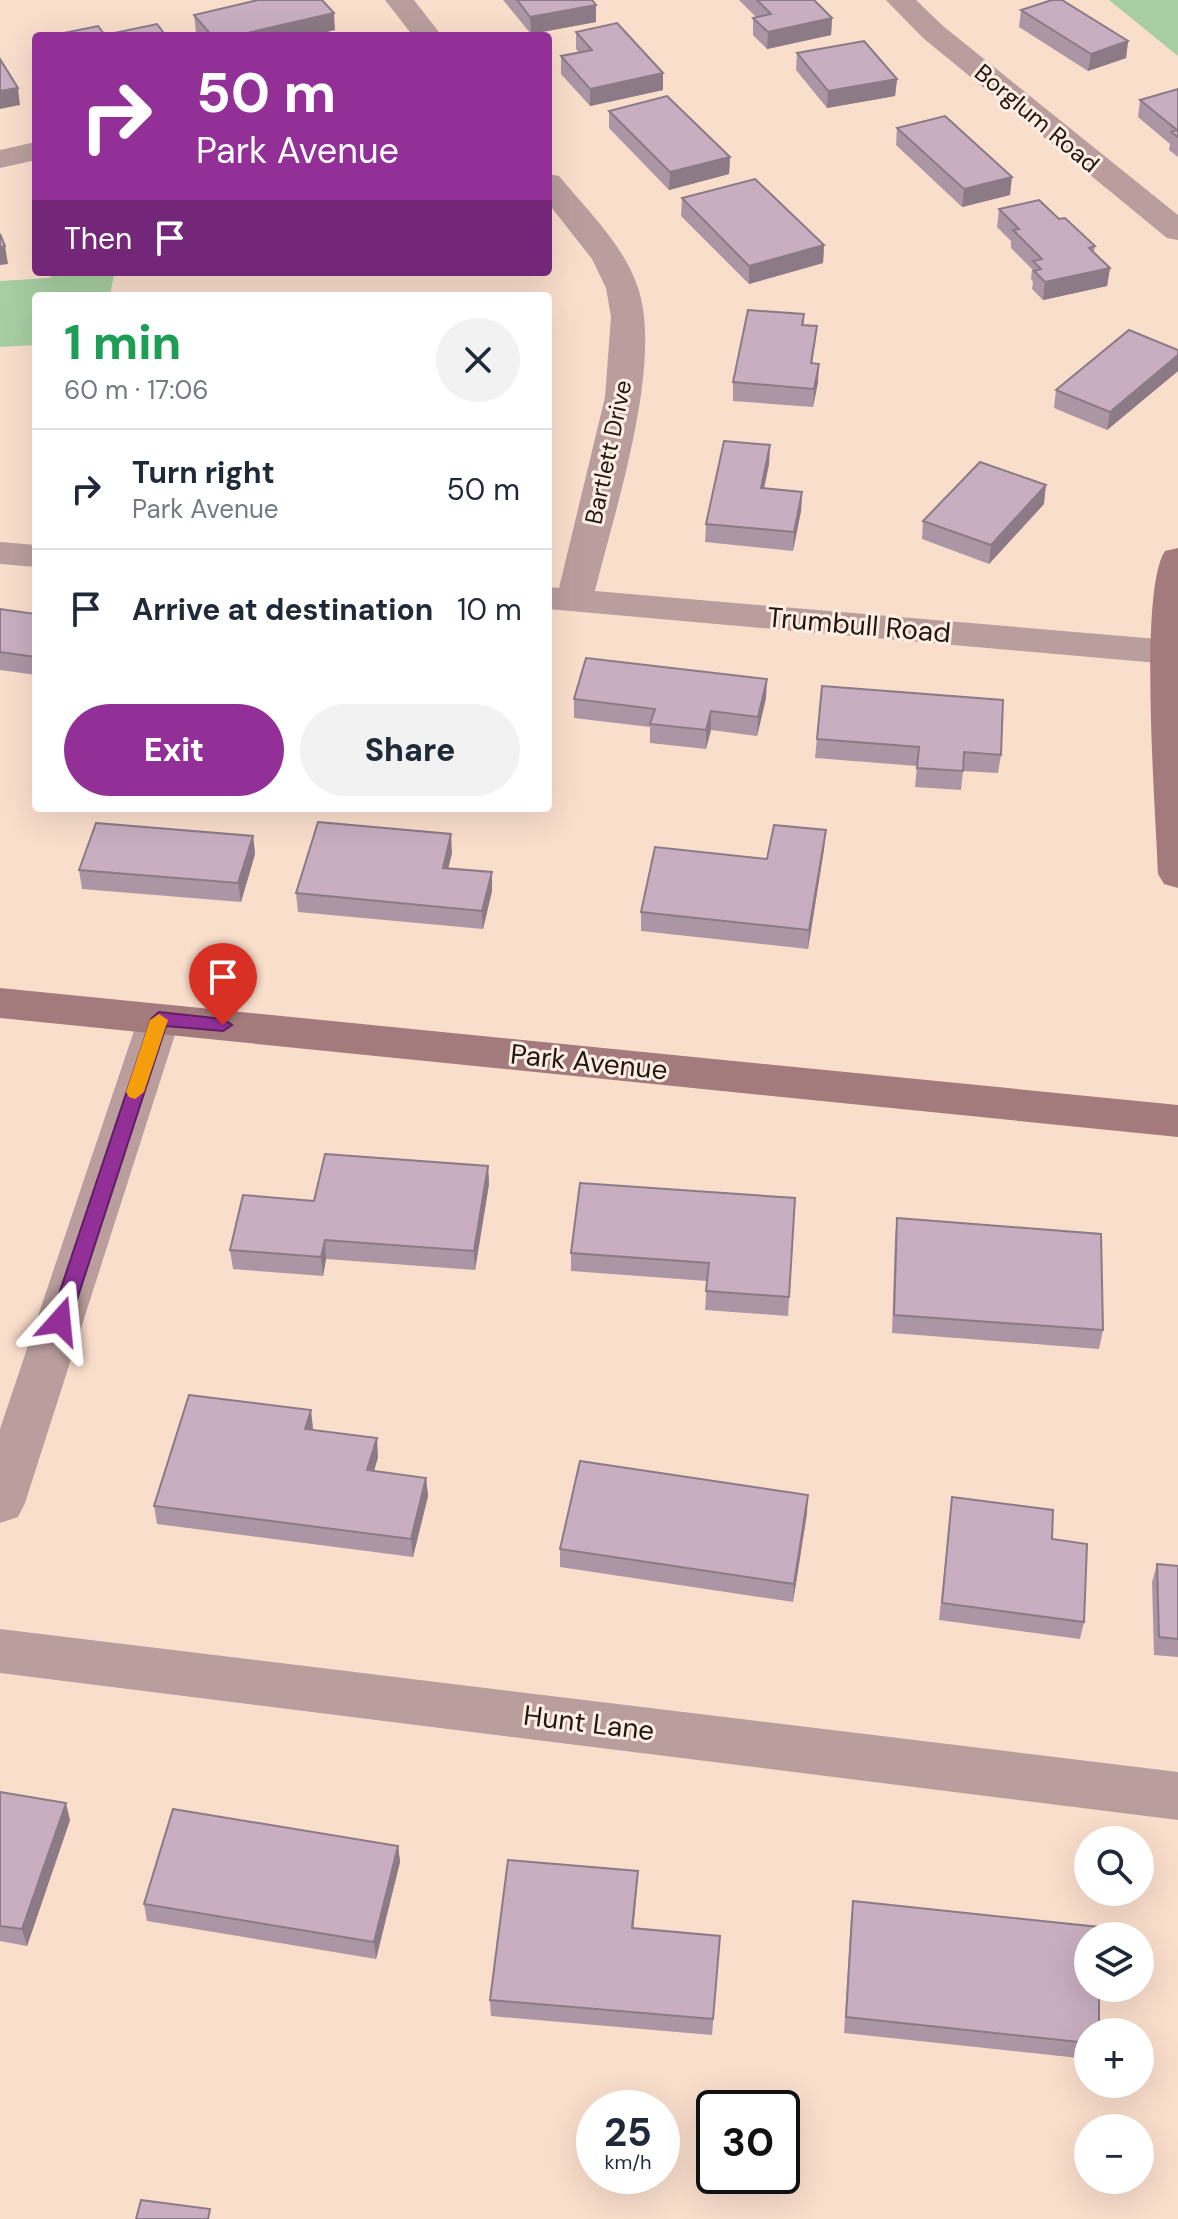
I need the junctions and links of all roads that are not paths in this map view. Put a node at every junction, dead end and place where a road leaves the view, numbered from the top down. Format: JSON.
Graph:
{"nodes":[{"id":1,"x":399,"y":0,"type":"edge"},
{"id":2,"x":900,"y":0,"type":"edge"},
{"id":3,"x":425,"y":32,"type":"edge"},
{"id":4,"x":32,"y":152,"type":"edge"},
{"id":5,"x":0,"y":159,"type":"edge"},
{"id":6,"x":552,"y":188,"type":"edge"},
{"id":7,"x":1178,"y":231,"type":"edge"},
{"id":8,"x":0,"y":553,"type":"edge"},
{"id":9,"x":32,"y":556,"type":"edge"},
{"id":10,"x":1178,"y":559,"type":"edge"},
{"id":11,"x":561,"y":599,"type":"edge"},
{"id":12,"x":1169,"y":652,"type":"junction"},
{"id":13,"x":1178,"y":874,"type":"edge"},
{"id":14,"x":0,"y":1003,"type":"edge"},
{"id":15,"x":159,"y":1019,"type":"junction"},
{"id":16,"x":1178,"y":1121,"type":"edge"},
{"id":17,"x":0,"y":1503,"type":"edge"},
{"id":18,"x":0,"y":1651,"type":"edge"},
{"id":19,"x":1178,"y":1796,"type":"edge"}],
"edges":[{"from":1,"to":3,"type":"street"},
{"from":2,"to":7,"type":"street","name":"Borglum Road"},
{"from":4,"to":5,"type":"street"},
{"from":6,"to":11,"type":"street","name":"Bartlett Drive"},
{"from":8,"to":9,"type":"street"},
{"from":10,"to":12,"type":"street"},
{"from":11,"to":12,"type":"street","name":"Trumbull Road"},
{"from":12,"to":13,"type":"street"},
{"from":14,"to":15,"type":"street","name":"Park Avenue"},
{"from":15,"to":16,"type":"street","name":"Park Avenue"},
{"from":15,"to":17,"type":"street"},
{"from":18,"to":19,"type":"street","name":"Hunt Lane"}]}
